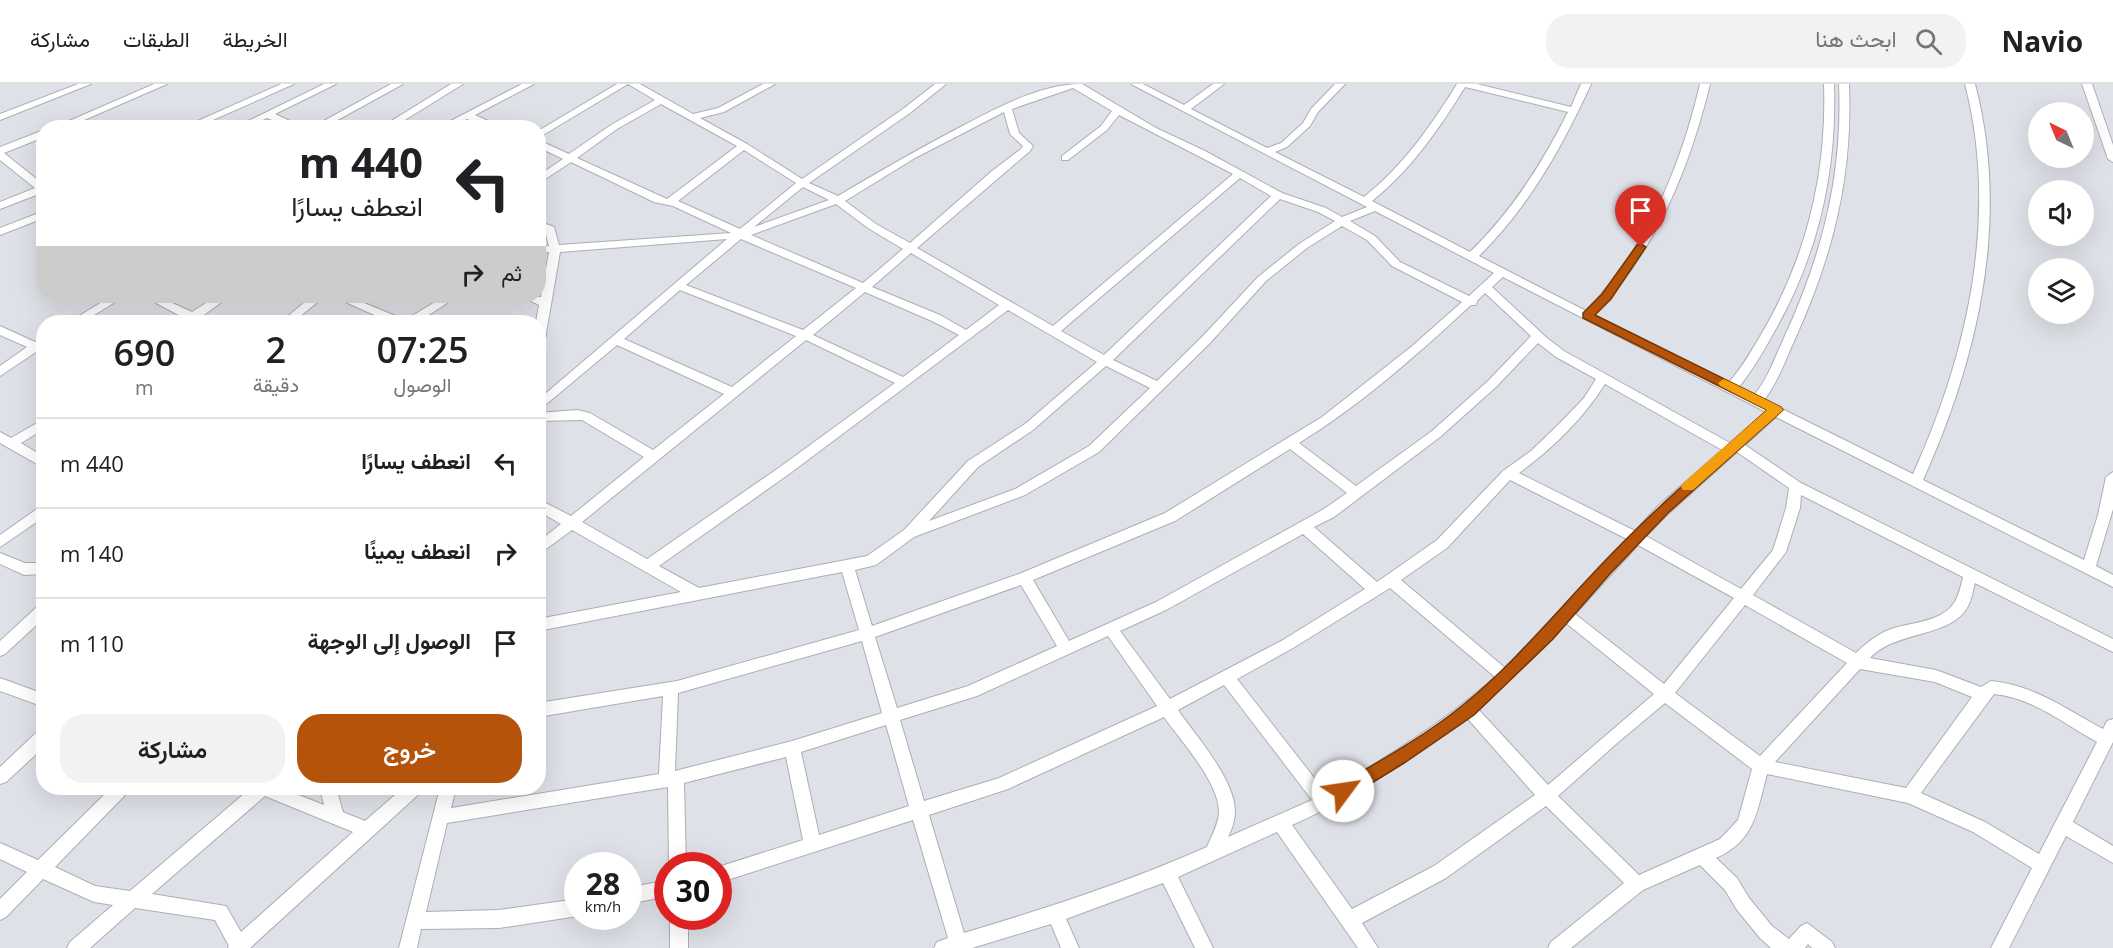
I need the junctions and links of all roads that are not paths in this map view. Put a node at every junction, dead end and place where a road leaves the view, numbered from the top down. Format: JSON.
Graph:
{"nodes":[{"id":1,"x":86,"y":84,"type":"edge"},
{"id":2,"x":162,"y":84,"type":"edge"},
{"id":3,"x":289,"y":84,"type":"edge"},
{"id":4,"x":331,"y":84,"type":"edge"},
{"id":5,"x":398,"y":84,"type":"edge"},
{"id":6,"x":458,"y":84,"type":"edge"},
{"id":7,"x":529,"y":84,"type":"edge"},
{"id":8,"x":624,"y":84,"type":"edge"},
{"id":9,"x":633,"y":84,"type":"edge"},
{"id":10,"x":770,"y":84,"type":"edge"},
{"id":11,"x":941,"y":84,"type":"edge"},
{"id":12,"x":1075,"y":84,"type":"edge"},
{"id":13,"x":1136,"y":84,"type":"edge"},
{"id":14,"x":1218,"y":84,"type":"edge"},
{"id":15,"x":1340,"y":84,"type":"edge"},
{"id":16,"x":1462,"y":84,"type":"edge"},
{"id":17,"x":1466,"y":84,"type":"edge"},
{"id":18,"x":1586,"y":84,"type":"edge"},
{"id":19,"x":1705,"y":84,"type":"edge"},
{"id":20,"x":1829,"y":84,"type":"edge"},
{"id":21,"x":1844,"y":84,"type":"edge"},
{"id":22,"x":1970,"y":84,"type":"edge"},
{"id":23,"x":2087,"y":84,"type":"edge"},
{"id":24,"x":1490,"y":87,"type":"edge"},
{"id":25,"x":661,"y":100,"type":"junction"},
{"id":26,"x":1007,"y":108,"type":"junction"},
{"id":27,"x":1185,"y":109,"type":"junction"},
{"id":28,"x":1117,"y":111,"type":"junction"},
{"id":29,"x":1574,"y":111,"type":"junction"},
{"id":30,"x":266,"y":114,"type":"junction"},
{"id":31,"x":467,"y":115,"type":"junction"},
{"id":32,"x":0,"y":117,"type":"edge"},
{"id":33,"x":690,"y":117,"type":"junction"},
{"id":34,"x":76,"y":120,"type":"edge"},
{"id":35,"x":205,"y":120,"type":"edge"},
{"id":36,"x":254,"y":120,"type":"edge"},
{"id":37,"x":281,"y":120,"type":"edge"},
{"id":38,"x":330,"y":120,"type":"edge"},
{"id":39,"x":397,"y":120,"type":"edge"},
{"id":40,"x":457,"y":120,"type":"edge"},
{"id":41,"x":480,"y":120,"type":"edge"},
{"id":42,"x":546,"y":130,"type":"edge"},
{"id":43,"x":2109,"y":131,"type":"edge"},
{"id":44,"x":36,"y":137,"type":"edge"},
{"id":45,"x":744,"y":146,"type":"junction"},
{"id":46,"x":546,"y":147,"type":"edge"},
{"id":47,"x":1267,"y":151,"type":"junction"},
{"id":48,"x":0,"y":153,"type":"edge"},
{"id":49,"x":568,"y":158,"type":"junction"},
{"id":50,"x":1065,"y":158,"type":"dead end"},
{"id":51,"x":2113,"y":159,"type":"edge"},
{"id":52,"x":1240,"y":174,"type":"junction"},
{"id":53,"x":546,"y":175,"type":"edge"},
{"id":54,"x":802,"y":183,"type":"junction"},
{"id":55,"x":36,"y":184,"type":"edge"},
{"id":56,"x":36,"y":192,"type":"edge"},
{"id":57,"x":1278,"y":195,"type":"junction"},
{"id":58,"x":837,"y":200,"type":"junction"},
{"id":59,"x":670,"y":202,"type":"junction"},
{"id":60,"x":1370,"y":204,"type":"junction"},
{"id":61,"x":0,"y":206,"type":"edge"},
{"id":62,"x":36,"y":217,"type":"edge"},
{"id":63,"x":1342,"y":221,"type":"junction"},
{"id":64,"x":546,"y":227,"type":"edge"},
{"id":65,"x":0,"y":232,"type":"edge"},
{"id":66,"x":740,"y":235,"type":"junction"},
{"id":67,"x":912,"y":248,"type":"junction"},
{"id":68,"x":555,"y":249,"type":"junction"},
{"id":69,"x":546,"y":250,"type":"edge"},
{"id":70,"x":1472,"y":256,"type":"junction"},
{"id":71,"x":1503,"y":271,"type":"junction"},
{"id":72,"x":679,"y":286,"type":"junction"},
{"id":73,"x":863,"y":288,"type":"junction"},
{"id":74,"x":1487,"y":288,"type":"junction"},
{"id":75,"x":546,"y":298,"type":"edge"},
{"id":76,"x":1472,"y":302,"type":"junction"},
{"id":77,"x":107,"y":303,"type":"edge"},
{"id":78,"x":162,"y":303,"type":"edge"},
{"id":79,"x":215,"y":303,"type":"edge"},
{"id":80,"x":310,"y":303,"type":"edge"},
{"id":81,"x":354,"y":303,"type":"edge"},
{"id":82,"x":442,"y":303,"type":"edge"},
{"id":83,"x":545,"y":303,"type":"edge"},
{"id":84,"x":1007,"y":305,"type":"junction"},
{"id":85,"x":87,"y":315,"type":"edge"},
{"id":86,"x":185,"y":315,"type":"edge"},
{"id":87,"x":200,"y":315,"type":"edge"},
{"id":88,"x":295,"y":315,"type":"edge"},
{"id":89,"x":383,"y":315,"type":"edge"},
{"id":90,"x":422,"y":315,"type":"edge"},
{"id":91,"x":543,"y":315,"type":"edge"},
{"id":92,"x":1587,"y":316,"type":"junction"},
{"id":93,"x":0,"y":330,"type":"edge"},
{"id":94,"x":1054,"y":331,"type":"junction"},
{"id":95,"x":804,"y":335,"type":"junction"},
{"id":96,"x":966,"y":335,"type":"junction"},
{"id":97,"x":1538,"y":336,"type":"junction"},
{"id":98,"x":617,"y":340,"type":"junction"},
{"id":99,"x":36,"y":344,"type":"edge"},
{"id":100,"x":36,"y":349,"type":"edge"},
{"id":101,"x":1105,"y":361,"type":"junction"},
{"id":102,"x":0,"y":372,"type":"edge"},
{"id":103,"x":1602,"y":379,"type":"junction"},
{"id":104,"x":904,"y":383,"type":"junction"},
{"id":105,"x":1159,"y":387,"type":"junction"},
{"id":106,"x":1732,"y":387,"type":"junction"},
{"id":107,"x":733,"y":393,"type":"junction"},
{"id":108,"x":546,"y":400,"type":"edge"},
{"id":109,"x":1756,"y":400,"type":"junction"},
{"id":110,"x":1776,"y":410,"type":"junction"},
{"id":111,"x":546,"y":416,"type":"edge"},
{"id":112,"x":36,"y":427,"type":"edge"},
{"id":113,"x":5,"y":442,"type":"edge"},
{"id":114,"x":1290,"y":442,"type":"junction"},
{"id":115,"x":1735,"y":448,"type":"junction"},
{"id":116,"x":654,"y":457,"type":"junction"},
{"id":117,"x":36,"y":459,"type":"edge"},
{"id":118,"x":1508,"y":474,"type":"junction"},
{"id":119,"x":2113,"y":477,"type":"edge"},
{"id":120,"x":1916,"y":481,"type":"junction"},
{"id":121,"x":1796,"y":486,"type":"junction"},
{"id":122,"x":1356,"y":493,"type":"junction"},
{"id":123,"x":546,"y":508,"type":"edge"},
{"id":124,"x":36,"y":515,"type":"edge"},
{"id":125,"x":571,"y":522,"type":"junction"},
{"id":126,"x":1305,"y":527,"type":"junction"},
{"id":127,"x":909,"y":534,"type":"junction"},
{"id":128,"x":1636,"y":537,"type":"junction"},
{"id":129,"x":0,"y":542,"type":"edge"},
{"id":130,"x":546,"y":543,"type":"edge"},
{"id":131,"x":0,"y":558,"type":"edge"},
{"id":132,"x":648,"y":566,"type":"junction"},
{"id":133,"x":847,"y":566,"type":"junction"},
{"id":134,"x":36,"y":568,"type":"edge"},
{"id":135,"x":2088,"y":568,"type":"junction"},
{"id":136,"x":1971,"y":574,"type":"junction"},
{"id":137,"x":1023,"y":578,"type":"junction"},
{"id":138,"x":1391,"y":580,"type":"junction"},
{"id":139,"x":2113,"y":581,"type":"edge"},
{"id":140,"x":1376,"y":590,"type":"junction"},
{"id":141,"x":697,"y":594,"type":"junction"},
{"id":142,"x":1744,"y":598,"type":"junction"},
{"id":143,"x":1565,"y":614,"type":"junction"},
{"id":144,"x":36,"y":616,"type":"edge"},
{"id":145,"x":546,"y":623,"type":"edge"},
{"id":146,"x":1111,"y":628,"type":"junction"},
{"id":147,"x":866,"y":634,"type":"junction"},
{"id":148,"x":2113,"y":646,"type":"edge"},
{"id":149,"x":1066,"y":649,"type":"junction"},
{"id":150,"x":0,"y":650,"type":"edge"},
{"id":151,"x":1858,"y":663,"type":"junction"},
{"id":152,"x":1227,"y":677,"type":"junction"},
{"id":153,"x":1505,"y":677,"type":"junction"},
{"id":154,"x":0,"y":684,"type":"edge"},
{"id":155,"x":671,"y":688,"type":"junction"},
{"id":156,"x":1666,"y":693,"type":"junction"},
{"id":157,"x":1983,"y":694,"type":"junction"},
{"id":158,"x":36,"y":697,"type":"edge"},
{"id":159,"x":1167,"y":708,"type":"junction"},
{"id":160,"x":546,"y":709,"type":"edge"},
{"id":161,"x":1469,"y":710,"type":"junction"},
{"id":162,"x":891,"y":717,"type":"junction"},
{"id":163,"x":2110,"y":732,"type":"edge"},
{"id":164,"x":36,"y":743,"type":"edge"},
{"id":165,"x":792,"y":748,"type":"junction"},
{"id":166,"x":1761,"y":766,"type":"junction"},
{"id":167,"x":0,"y":777,"type":"edge"},
{"id":168,"x":672,"y":779,"type":"junction"},
{"id":169,"x":114,"y":795,"type":"edge"},
{"id":170,"x":255,"y":795,"type":"edge"},
{"id":171,"x":281,"y":795,"type":"edge"},
{"id":172,"x":330,"y":795,"type":"edge"},
{"id":173,"x":406,"y":795,"type":"edge"},
{"id":174,"x":446,"y":795,"type":"edge"},
{"id":175,"x":1548,"y":796,"type":"junction"},
{"id":176,"x":1910,"y":796,"type":"junction"},
{"id":177,"x":1324,"y":802,"type":"junction"},
{"id":178,"x":919,"y":811,"type":"junction"},
{"id":179,"x":336,"y":817,"type":"junction"},
{"id":180,"x":440,"y":817,"type":"junction"},
{"id":181,"x":1281,"y":824,"type":"junction"},
{"id":182,"x":2063,"y":825,"type":"junction"},
{"id":183,"x":367,"y":830,"type":"junction"},
{"id":184,"x":813,"y":845,"type":"junction"},
{"id":185,"x":0,"y":851,"type":"edge"},
{"id":186,"x":1214,"y":851,"type":"junction"},
{"id":187,"x":677,"y":852,"type":"edge"},
{"id":188,"x":1703,"y":855,"type":"junction"},
{"id":189,"x":2113,"y":855,"type":"edge"},
{"id":190,"x":2042,"y":865,"type":"junction"},
{"id":191,"x":40,"y":869,"type":"junction"},
{"id":192,"x":732,"y":871,"type":"edge"},
{"id":193,"x":1167,"y":873,"type":"junction"},
{"id":194,"x":1637,"y":884,"type":"junction"},
{"id":195,"x":134,"y":898,"type":"junction"},
{"id":196,"x":564,"y":909,"type":"edge"},
{"id":197,"x":0,"y":911,"type":"edge"},
{"id":198,"x":1055,"y":914,"type":"junction"},
{"id":199,"x":1350,"y":920,"type":"junction"},
{"id":200,"x":415,"y":921,"type":"junction"},
{"id":201,"x":679,"y":930,"type":"edge"},
{"id":202,"x":951,"y":946,"type":"edge"},
{"id":203,"x":239,"y":947,"type":"edge"},
{"id":204,"x":76,"y":948,"type":"edge"},
{"id":205,"x":408,"y":948,"type":"edge"},
{"id":206,"x":679,"y":948,"type":"edge"},
{"id":207,"x":1070,"y":948,"type":"edge"},
{"id":208,"x":1204,"y":948,"type":"edge"},
{"id":209,"x":1369,"y":948,"type":"edge"},
{"id":210,"x":1557,"y":948,"type":"edge"},
{"id":211,"x":1785,"y":948,"type":"edge"},
{"id":212,"x":1793,"y":948,"type":"edge"},
{"id":213,"x":1826,"y":948,"type":"edge"},
{"id":214,"x":2000,"y":948,"type":"edge"}],
"edges":[{"from":1,"to":32,"type":"street"},
{"from":2,"to":34,"type":"street"},
{"from":3,"to":35,"type":"street"},
{"from":4,"to":30,"type":"street"},
{"from":5,"to":38,"type":"street"},
{"from":6,"to":39,"type":"street"},
{"from":7,"to":31,"type":"street"},
{"from":8,"to":42,"type":"street"},
{"from":9,"to":25,"type":"street"},
{"from":10,"to":33,"type":"street"},
{"from":11,"to":54,"type":"street"},
{"from":12,"to":26,"type":"street"},
{"from":12,"to":28,"type":"street"},
{"from":13,"to":27,"type":"street"},
{"from":14,"to":27,"type":"street"},
{"from":15,"to":47,"type":"street"},
{"from":16,"to":60,"type":"street"},
{"from":17,"to":24,"type":"street"},
{"from":18,"to":29,"type":"street"},
{"from":19,"to":92,"type":"street"},
{"from":20,"to":106,"type":"street"},
{"from":21,"to":109,"type":"street"},
{"from":22,"to":120,"type":"street"},
{"from":23,"to":43,"type":"street"},
{"from":24,"to":29,"type":"street"},
{"from":25,"to":33,"type":"street"},
{"from":25,"to":49,"type":"street"},
{"from":26,"to":58,"type":"street"},
{"from":26,"to":67,"type":"street"},
{"from":27,"to":47,"type":"street"},
{"from":28,"to":50,"type":"street"},
{"from":28,"to":52,"type":"street"},
{"from":29,"to":70,"type":"street"},
{"from":30,"to":36,"type":"street"},
{"from":30,"to":37,"type":"street"},
{"from":31,"to":40,"type":"street"},
{"from":31,"to":41,"type":"street"},
{"from":33,"to":45,"type":"street"},
{"from":43,"to":51,"type":"street"},
{"from":44,"to":48,"type":"street"},
{"from":45,"to":54,"type":"street"},
{"from":45,"to":59,"type":"street"},
{"from":46,"to":49,"type":"street"},
{"from":47,"to":60,"type":"street"},
{"from":48,"to":55,"type":"street"},
{"from":49,"to":53,"type":"street"},
{"from":49,"to":59,"type":"street"},
{"from":52,"to":57,"type":"street"},
{"from":52,"to":94,"type":"street"},
{"from":54,"to":58,"type":"street"},
{"from":54,"to":66,"type":"street"},
{"from":56,"to":61,"type":"street"},
{"from":57,"to":63,"type":"street"},
{"from":57,"to":101,"type":"street"},
{"from":58,"to":66,"type":"street"},
{"from":58,"to":67,"type":"street"},
{"from":59,"to":66,"type":"street"},
{"from":60,"to":63,"type":"street"},
{"from":60,"to":70,"type":"street"},
{"from":62,"to":65,"type":"street"},
{"from":63,"to":76,"type":"street"},
{"from":63,"to":105,"type":"street"},
{"from":64,"to":68,"type":"street"},
{"from":66,"to":68,"type":"street"},
{"from":66,"to":72,"type":"street"},
{"from":66,"to":73,"type":"street"},
{"from":67,"to":73,"type":"street"},
{"from":67,"to":84,"type":"street"},
{"from":68,"to":69,"type":"street"},
{"from":68,"to":75,"type":"street"},
{"from":70,"to":71,"type":"street"},
{"from":71,"to":74,"type":"street"},
{"from":71,"to":92,"type":"street"},
{"from":72,"to":95,"type":"street"},
{"from":72,"to":98,"type":"street"},
{"from":73,"to":95,"type":"street"},
{"from":73,"to":96,"type":"street"},
{"from":74,"to":76,"type":"street"},
{"from":74,"to":97,"type":"street"},
{"from":76,"to":114,"type":"street"},
{"from":77,"to":85,"type":"street"},
{"from":78,"to":86,"type":"street"},
{"from":79,"to":87,"type":"street"},
{"from":80,"to":88,"type":"street"},
{"from":81,"to":89,"type":"street"},
{"from":82,"to":90,"type":"street"},
{"from":83,"to":91,"type":"street"},
{"from":84,"to":94,"type":"street"},
{"from":84,"to":96,"type":"street"},
{"from":92,"to":106,"type":"street"},
{"from":93,"to":99,"type":"street"},
{"from":94,"to":101,"type":"street"},
{"from":95,"to":104,"type":"street"},
{"from":95,"to":107,"type":"street"},
{"from":96,"to":104,"type":"street"},
{"from":97,"to":103,"type":"street"},
{"from":97,"to":122,"type":"street"},
{"from":98,"to":107,"type":"street"},
{"from":98,"to":108,"type":"street"},
{"from":100,"to":102,"type":"street"},
{"from":101,"to":105,"type":"street"},
{"from":101,"to":127,"type":"street"},
{"from":103,"to":115,"type":"street"},
{"from":103,"to":118,"type":"street"},
{"from":104,"to":132,"type":"street"},
{"from":105,"to":127,"type":"street"},
{"from":106,"to":109,"type":"street"},
{"from":107,"to":116,"type":"street"},
{"from":109,"to":110,"type":"street"},
{"from":110,"to":115,"type":"street"},
{"from":110,"to":120,"type":"street"},
{"from":111,"to":116,"type":"street"},
{"from":112,"to":113,"type":"street"},
{"from":113,"to":117,"type":"street"},
{"from":114,"to":122,"type":"street"},
{"from":114,"to":137,"type":"street"},
{"from":115,"to":121,"type":"street"},
{"from":115,"to":128,"type":"street"},
{"from":116,"to":125,"type":"street"},
{"from":118,"to":128,"type":"street"},
{"from":118,"to":138,"type":"street"},
{"from":119,"to":135,"type":"street"},
{"from":120,"to":135,"type":"street"},
{"from":121,"to":136,"type":"street"},
{"from":121,"to":142,"type":"street"},
{"from":122,"to":126,"type":"street"},
{"from":123,"to":125,"type":"street"},
{"from":124,"to":129,"type":"street"},
{"from":125,"to":130,"type":"street"},
{"from":125,"to":132,"type":"street"},
{"from":126,"to":140,"type":"street"},
{"from":126,"to":146,"type":"street"},
{"from":127,"to":133,"type":"street"},
{"from":128,"to":142,"type":"street"},
{"from":128,"to":143,"type":"street"},
{"from":131,"to":134,"type":"street"},
{"from":132,"to":141,"type":"street"},
{"from":133,"to":141,"type":"street"},
{"from":133,"to":147,"type":"street"},
{"from":135,"to":139,"type":"street"},
{"from":136,"to":148,"type":"street"},
{"from":136,"to":151,"type":"street"},
{"from":137,"to":147,"type":"street"},
{"from":137,"to":149,"type":"street"},
{"from":138,"to":140,"type":"street"},
{"from":138,"to":153,"type":"street"},
{"from":140,"to":152,"type":"street"},
{"from":141,"to":145,"type":"street"},
{"from":142,"to":151,"type":"street"},
{"from":142,"to":156,"type":"street"},
{"from":143,"to":153,"type":"street"},
{"from":143,"to":156,"type":"street"},
{"from":144,"to":150,"type":"street"},
{"from":146,"to":149,"type":"street"},
{"from":146,"to":159,"type":"street"},
{"from":147,"to":155,"type":"street"},
{"from":147,"to":162,"type":"street"},
{"from":149,"to":162,"type":"street"},
{"from":151,"to":157,"type":"street"},
{"from":151,"to":166,"type":"street"},
{"from":152,"to":159,"type":"street"},
{"from":152,"to":177,"type":"street"},
{"from":153,"to":161,"type":"street"},
{"from":154,"to":158,"type":"street"},
{"from":155,"to":160,"type":"street"},
{"from":155,"to":168,"type":"street"},
{"from":156,"to":166,"type":"street"},
{"from":156,"to":175,"type":"street"},
{"from":157,"to":163,"type":"street"},
{"from":157,"to":176,"type":"street"},
{"from":159,"to":178,"type":"street"},
{"from":159,"to":186,"type":"street"},
{"from":161,"to":175,"type":"street"},
{"from":161,"to":177,"type":"street"},
{"from":162,"to":165,"type":"street"},
{"from":162,"to":178,"type":"street"},
{"from":163,"to":182,"type":"street"},
{"from":164,"to":167,"type":"street"},
{"from":165,"to":168,"type":"street"},
{"from":165,"to":184,"type":"street"},
{"from":166,"to":176,"type":"street"},
{"from":166,"to":188,"type":"street"},
{"from":168,"to":180,"type":"street"},
{"from":168,"to":187,"type":"street"},
{"from":169,"to":191,"type":"street"},
{"from":170,"to":195,"type":"street"},
{"from":171,"to":179,"type":"street"},
{"from":172,"to":179,"type":"street"},
{"from":173,"to":183,"type":"street"},
{"from":174,"to":180,"type":"street"},
{"from":175,"to":194,"type":"street"},
{"from":175,"to":199,"type":"street"},
{"from":176,"to":190,"type":"street"},
{"from":177,"to":181,"type":"street"},
{"from":178,"to":184,"type":"street"},
{"from":178,"to":202,"type":"street"},
{"from":179,"to":183,"type":"street"},
{"from":180,"to":200,"type":"street"},
{"from":181,"to":186,"type":"street"},
{"from":181,"to":199,"type":"street"},
{"from":182,"to":189,"type":"street"},
{"from":182,"to":190,"type":"street"},
{"from":183,"to":203,"type":"street"},
{"from":184,"to":192,"type":"street"},
{"from":185,"to":191,"type":"street"},
{"from":186,"to":193,"type":"street"},
{"from":188,"to":194,"type":"street"},
{"from":188,"to":211,"type":"street"},
{"from":190,"to":214,"type":"street"},
{"from":191,"to":195,"type":"street"},
{"from":191,"to":197,"type":"street"},
{"from":193,"to":198,"type":"street"},
{"from":193,"to":208,"type":"street"},
{"from":194,"to":210,"type":"street"},
{"from":195,"to":203,"type":"street"},
{"from":195,"to":204,"type":"street"},
{"from":196,"to":200,"type":"street"},
{"from":198,"to":202,"type":"street"},
{"from":198,"to":207,"type":"street"},
{"from":199,"to":209,"type":"street"},
{"from":200,"to":205,"type":"street"},
{"from":201,"to":206,"type":"street"},
{"from":212,"to":213,"type":"street"}]}
